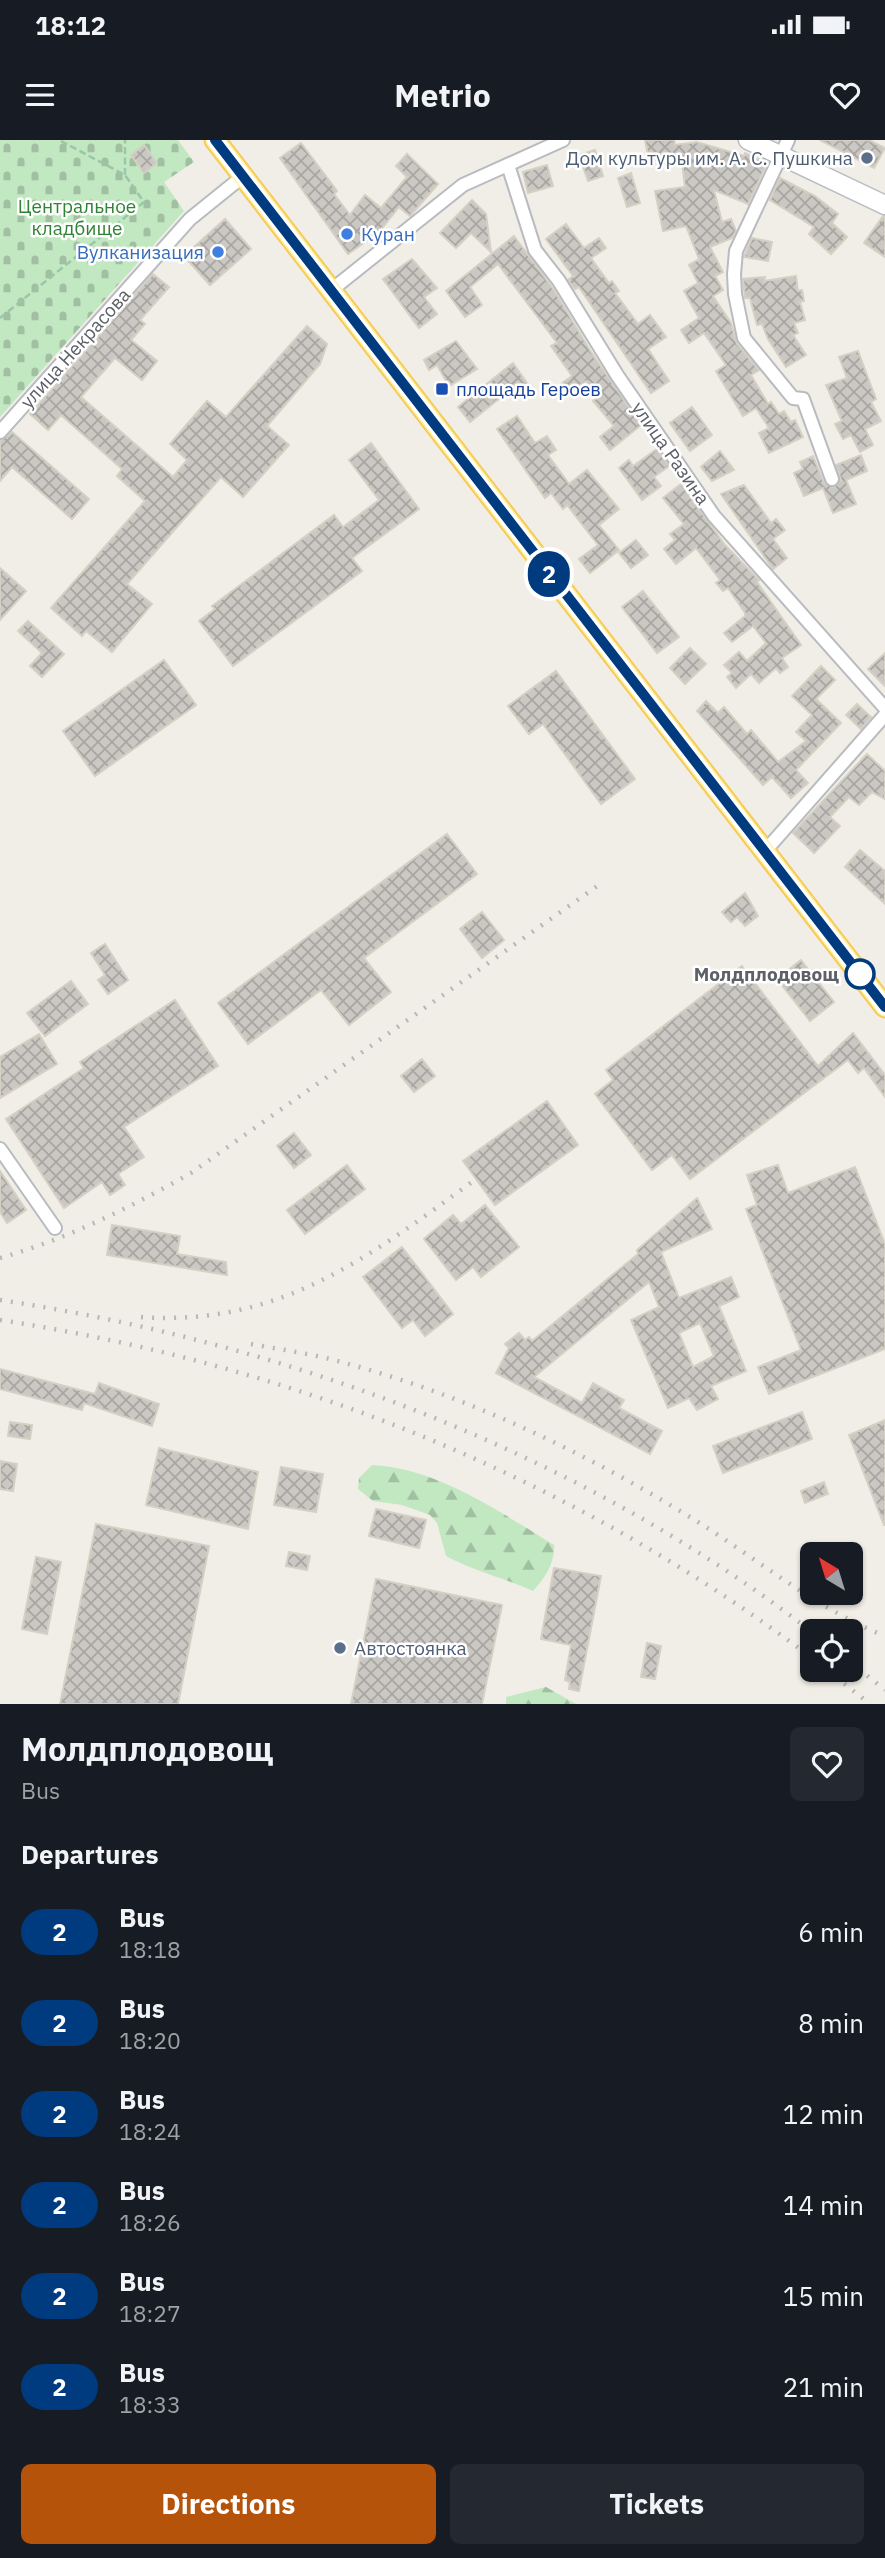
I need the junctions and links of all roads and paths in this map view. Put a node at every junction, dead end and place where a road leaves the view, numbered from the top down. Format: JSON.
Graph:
{"nodes":[{"id":1,"x":59,"y":140,"type":"edge"},
{"id":2,"x":125,"y":140,"type":"edge"},
{"id":3,"x":215,"y":140,"type":"edge"},
{"id":4,"x":563,"y":140,"type":"edge"},
{"id":5,"x":748,"y":140,"type":"edge"},
{"id":6,"x":784,"y":147,"type":"edge"},
{"id":7,"x":508,"y":165,"type":"junction"},
{"id":8,"x":125,"y":175,"type":"junction"},
{"id":9,"x":242,"y":177,"type":"junction"},
{"id":10,"x":885,"y":205,"type":"edge"},
{"id":11,"x":329,"y":292,"type":"junction"},
{"id":12,"x":0,"y":318,"type":"edge"},
{"id":13,"x":0,"y":432,"type":"edge"},
{"id":14,"x":832,"y":479,"type":"dead end"},
{"id":15,"x":885,"y":708,"type":"edge"},
{"id":16,"x":885,"y":715,"type":"edge"},
{"id":17,"x":766,"y":850,"type":"junction"},
{"id":18,"x":885,"y":1007,"type":"edge"},
{"id":19,"x":0,"y":1149,"type":"edge"},
{"id":20,"x":55,"y":1228,"type":"dead end"}],
"edges":[{"from":1,"to":8,"type":"path"},
{"from":2,"to":8,"type":"path"},
{"from":3,"to":9,"type":"main road"},
{"from":4,"to":7,"type":"street"},
{"from":5,"to":6,"type":"street"},
{"from":6,"to":10,"type":"street"},
{"from":6,"to":14,"type":"street"},
{"from":7,"to":11,"type":"street"},
{"from":7,"to":15,"type":"street","name":"улица Разина"},
{"from":8,"to":12,"type":"path"},
{"from":9,"to":11,"type":"main road"},
{"from":9,"to":13,"type":"street","name":"улица Некрасова"},
{"from":11,"to":17,"type":"main road"},
{"from":16,"to":17,"type":"street"},
{"from":17,"to":18,"type":"main road"},
{"from":19,"to":20,"type":"street"}]}
